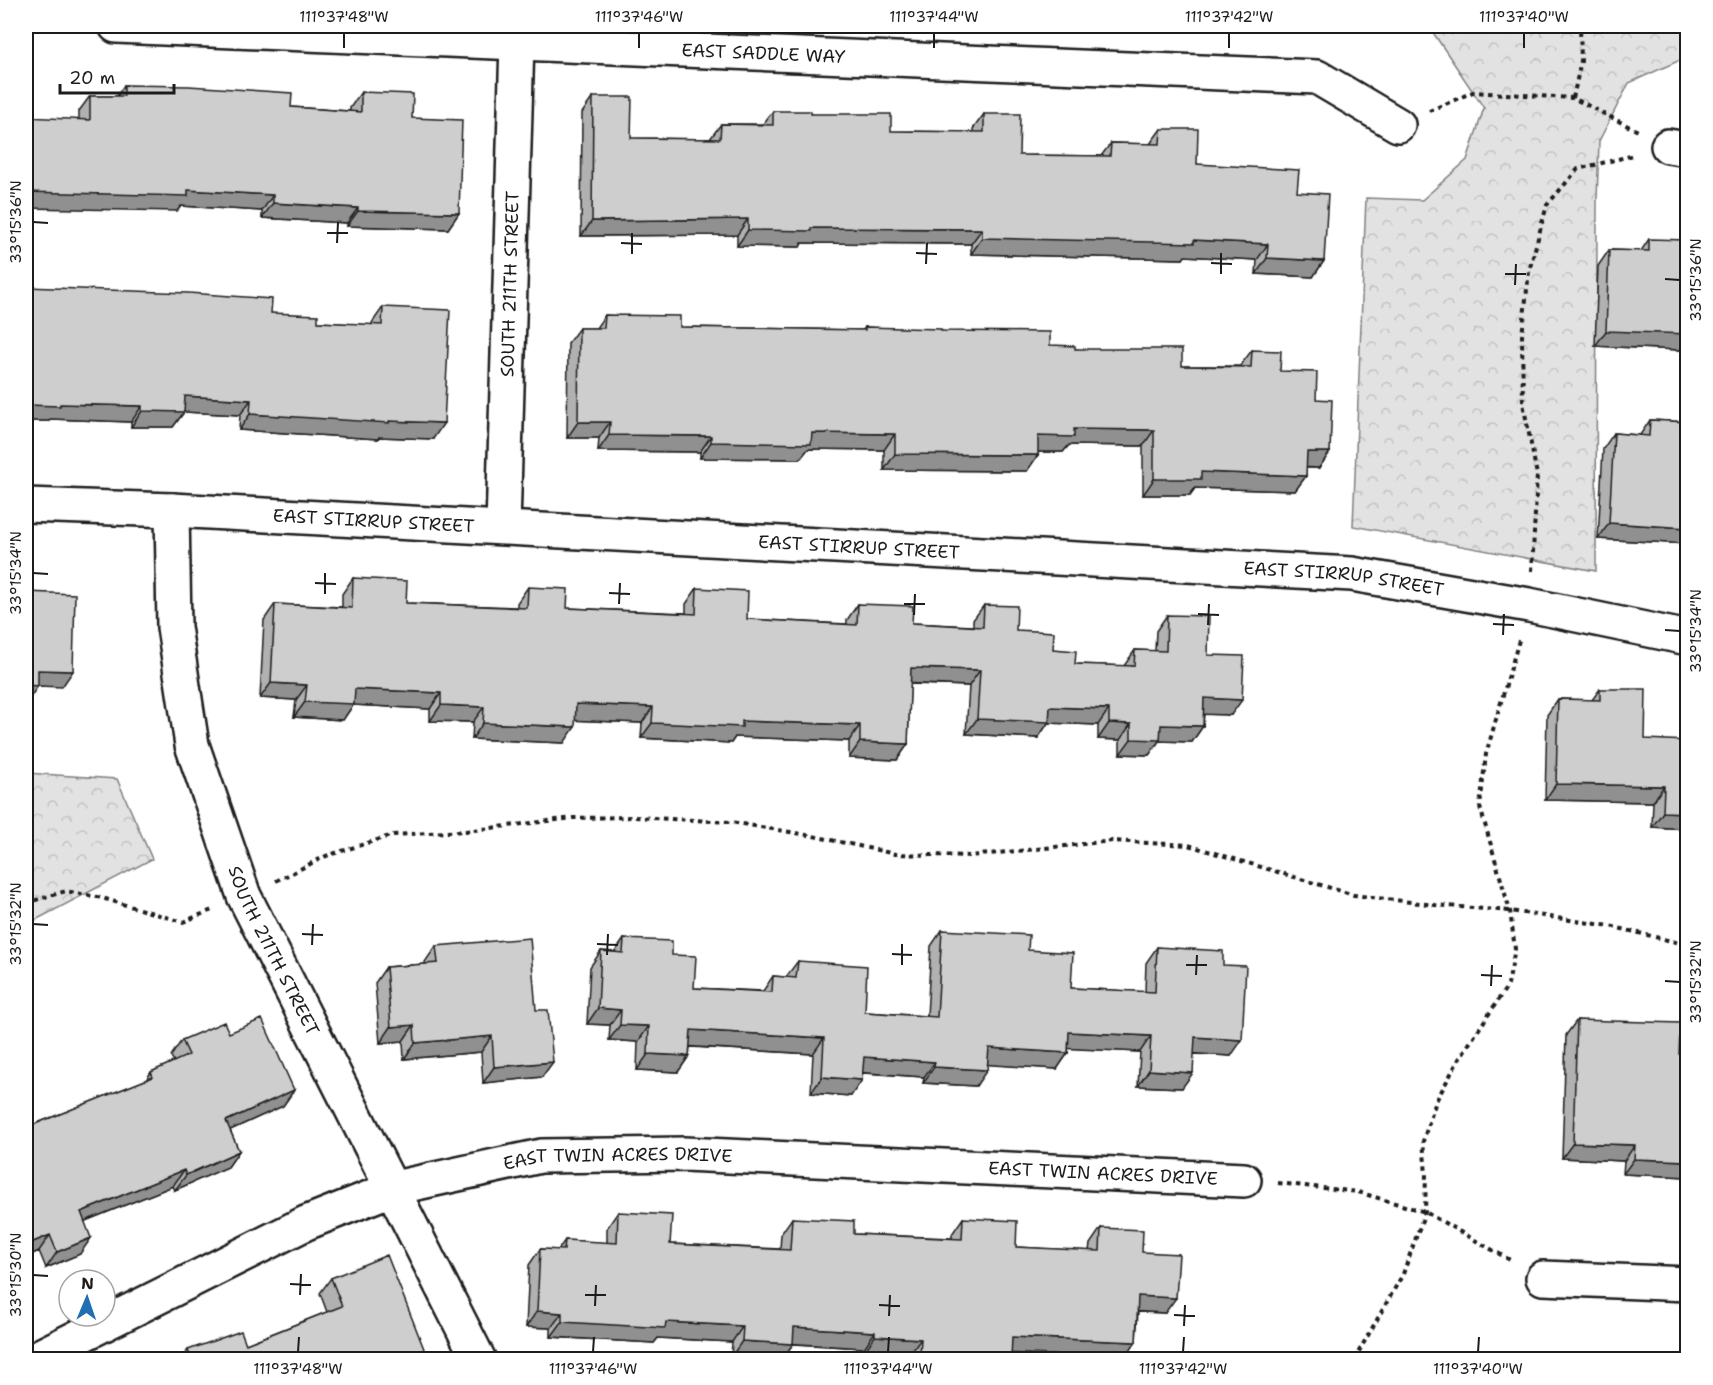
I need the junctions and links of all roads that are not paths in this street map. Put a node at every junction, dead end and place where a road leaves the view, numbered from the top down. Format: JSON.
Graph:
{"nodes":[{"id":1,"x":116,"y":26,"type":"edge"},
{"id":2,"x":517,"y":42,"type":"junction"},
{"id":3,"x":1398,"y":125,"type":"road end"},
{"id":4,"x":26,"y":506,"type":"edge"},
{"id":5,"x":172,"y":510,"type":"junction"},
{"id":6,"x":503,"y":527,"type":"junction"},
{"id":7,"x":1688,"y":638,"type":"edge"},
{"id":8,"x":1244,"y":1180,"type":"road end"},
{"id":9,"x":394,"y":1188,"type":"junction"},
{"id":10,"x":1543,"y":1278,"type":"road end"},
{"id":11,"x":1688,"y":1284,"type":"edge"},
{"id":12,"x":32,"y":1359,"type":"edge"},
{"id":13,"x":479,"y":1359,"type":"edge"}],
"edges":[{"from":1,"to":2,"type":"street","name":"EAST SADDLE WAY"},
{"from":2,"to":3,"type":"street","name":"EAST SADDLE WAY"},
{"from":2,"to":6,"type":"street","name":"SOUTH 211TH STREET"},
{"from":4,"to":5,"type":"street","name":"EAST STIRRUP STREET"},
{"from":5,"to":6,"type":"street","name":"EAST STIRRUP STREET"},
{"from":5,"to":9,"type":"street","name":"SOUTH 211TH STREET"},
{"from":6,"to":7,"type":"street","name":"EAST STIRRUP STREET"},
{"from":8,"to":9,"type":"street","name":"EAST TWIN ACRES DRIVE"},
{"from":9,"to":12,"type":"street","name":"EAST TWIN ACRES DRIVE"},
{"from":9,"to":13,"type":"street","name":"SOUTH 211TH STREET"},
{"from":10,"to":11,"type":"street"}]}
